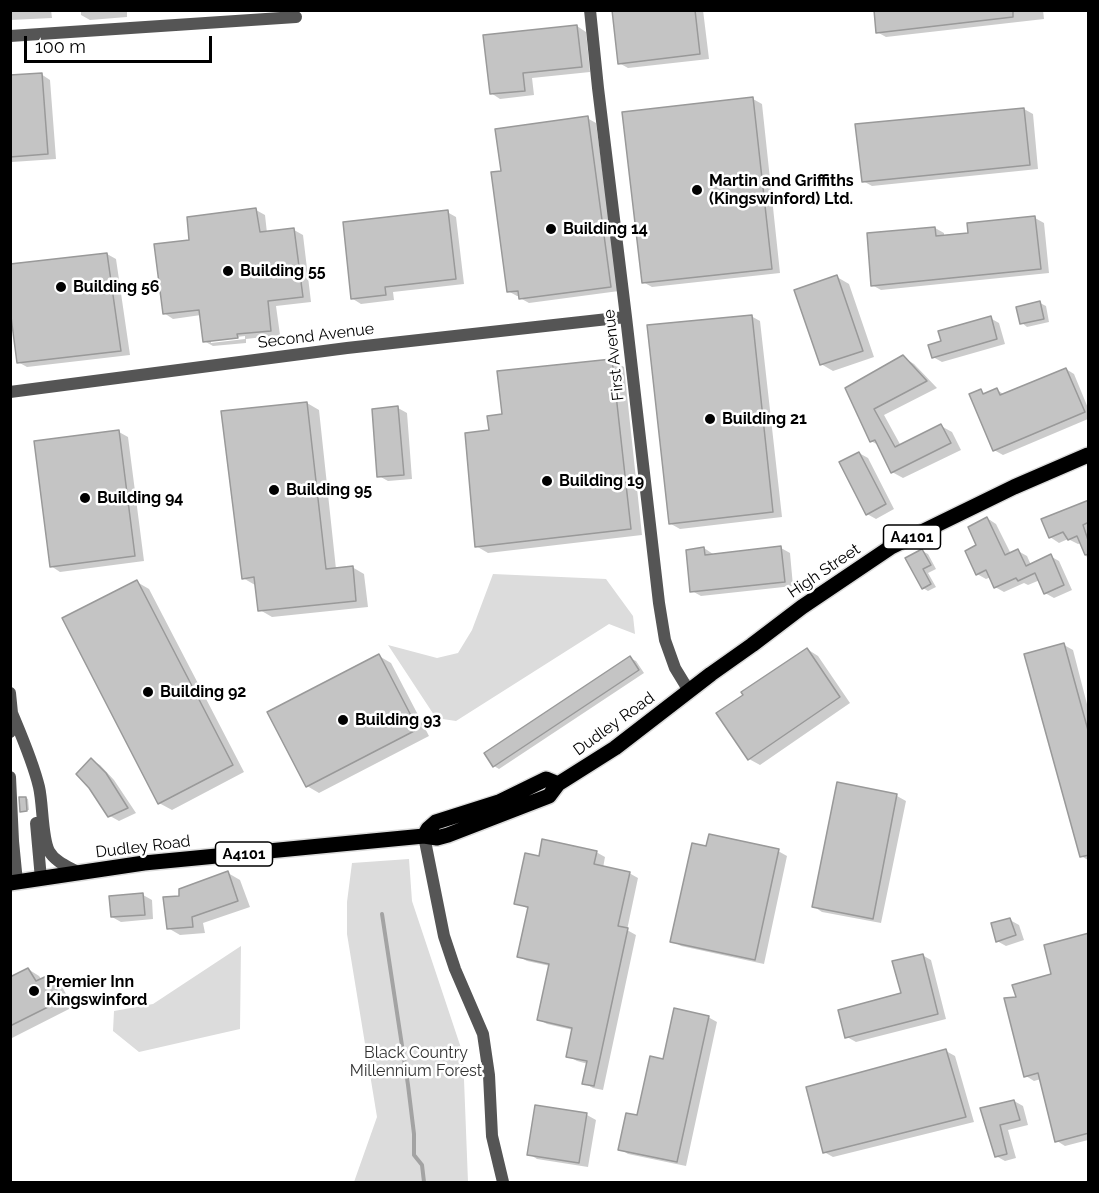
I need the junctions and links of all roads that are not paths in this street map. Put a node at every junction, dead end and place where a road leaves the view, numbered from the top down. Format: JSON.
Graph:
{"nodes":[{"id":1,"x":590,"y":10,"type":"edge"},
{"id":2,"x":296,"y":17,"type":"dead end"},
{"id":3,"x":10,"y":36,"type":"edge"},
{"id":4,"x":626,"y":317,"type":"junction"},
{"id":5,"x":10,"y":392,"type":"edge"},
{"id":6,"x":1089,"y":455,"type":"edge"},
{"id":7,"x":689,"y":691,"type":"junction"},
{"id":8,"x":10,"y":693,"type":"edge"},
{"id":9,"x":12,"y":713,"type":"junction"},
{"id":10,"x":10,"y":732,"type":"edge"},
{"id":11,"x":33,"y":765,"type":"junction"},
{"id":12,"x":10,"y":777,"type":"edge"},
{"id":13,"x":424,"y":836,"type":"junction"},
{"id":14,"x":12,"y":843,"type":"edge"},
{"id":15,"x":79,"y":873,"type":"junction"},
{"id":16,"x":41,"y":879,"type":"junction"},
{"id":17,"x":14,"y":883,"type":"edge"},
{"id":18,"x":503,"y":1182,"type":"edge"}],
"edges":[{"from":1,"to":4,"type":"street","name":"First Avenue"},
{"from":2,"to":3,"type":"street"},
{"from":4,"to":5,"type":"street","name":"Second Avenue"},
{"from":4,"to":7,"type":"street","name":"First Avenue"},
{"from":6,"to":7,"type":"main road","name":"High Street","number":"A4101"},
{"from":7,"to":13,"type":"main road","name":"Dudley Road","number":"A4101"},
{"from":8,"to":9,"type":"street"},
{"from":9,"to":10,"type":"street"},
{"from":9,"to":11,"type":"street"},
{"from":11,"to":15,"type":"street"},
{"from":11,"to":16,"type":"street"},
{"from":12,"to":14,"type":"street"},
{"from":13,"to":15,"type":"main road","name":"Dudley Road","number":"A4101"},
{"from":13,"to":18,"type":"street"},
{"from":14,"to":17,"type":"street"},
{"from":15,"to":16,"type":"main road","name":"Dudley Road","number":"A4101"},
{"from":16,"to":17,"type":"main road","name":"Dudley Road","number":"A4101"}]}
